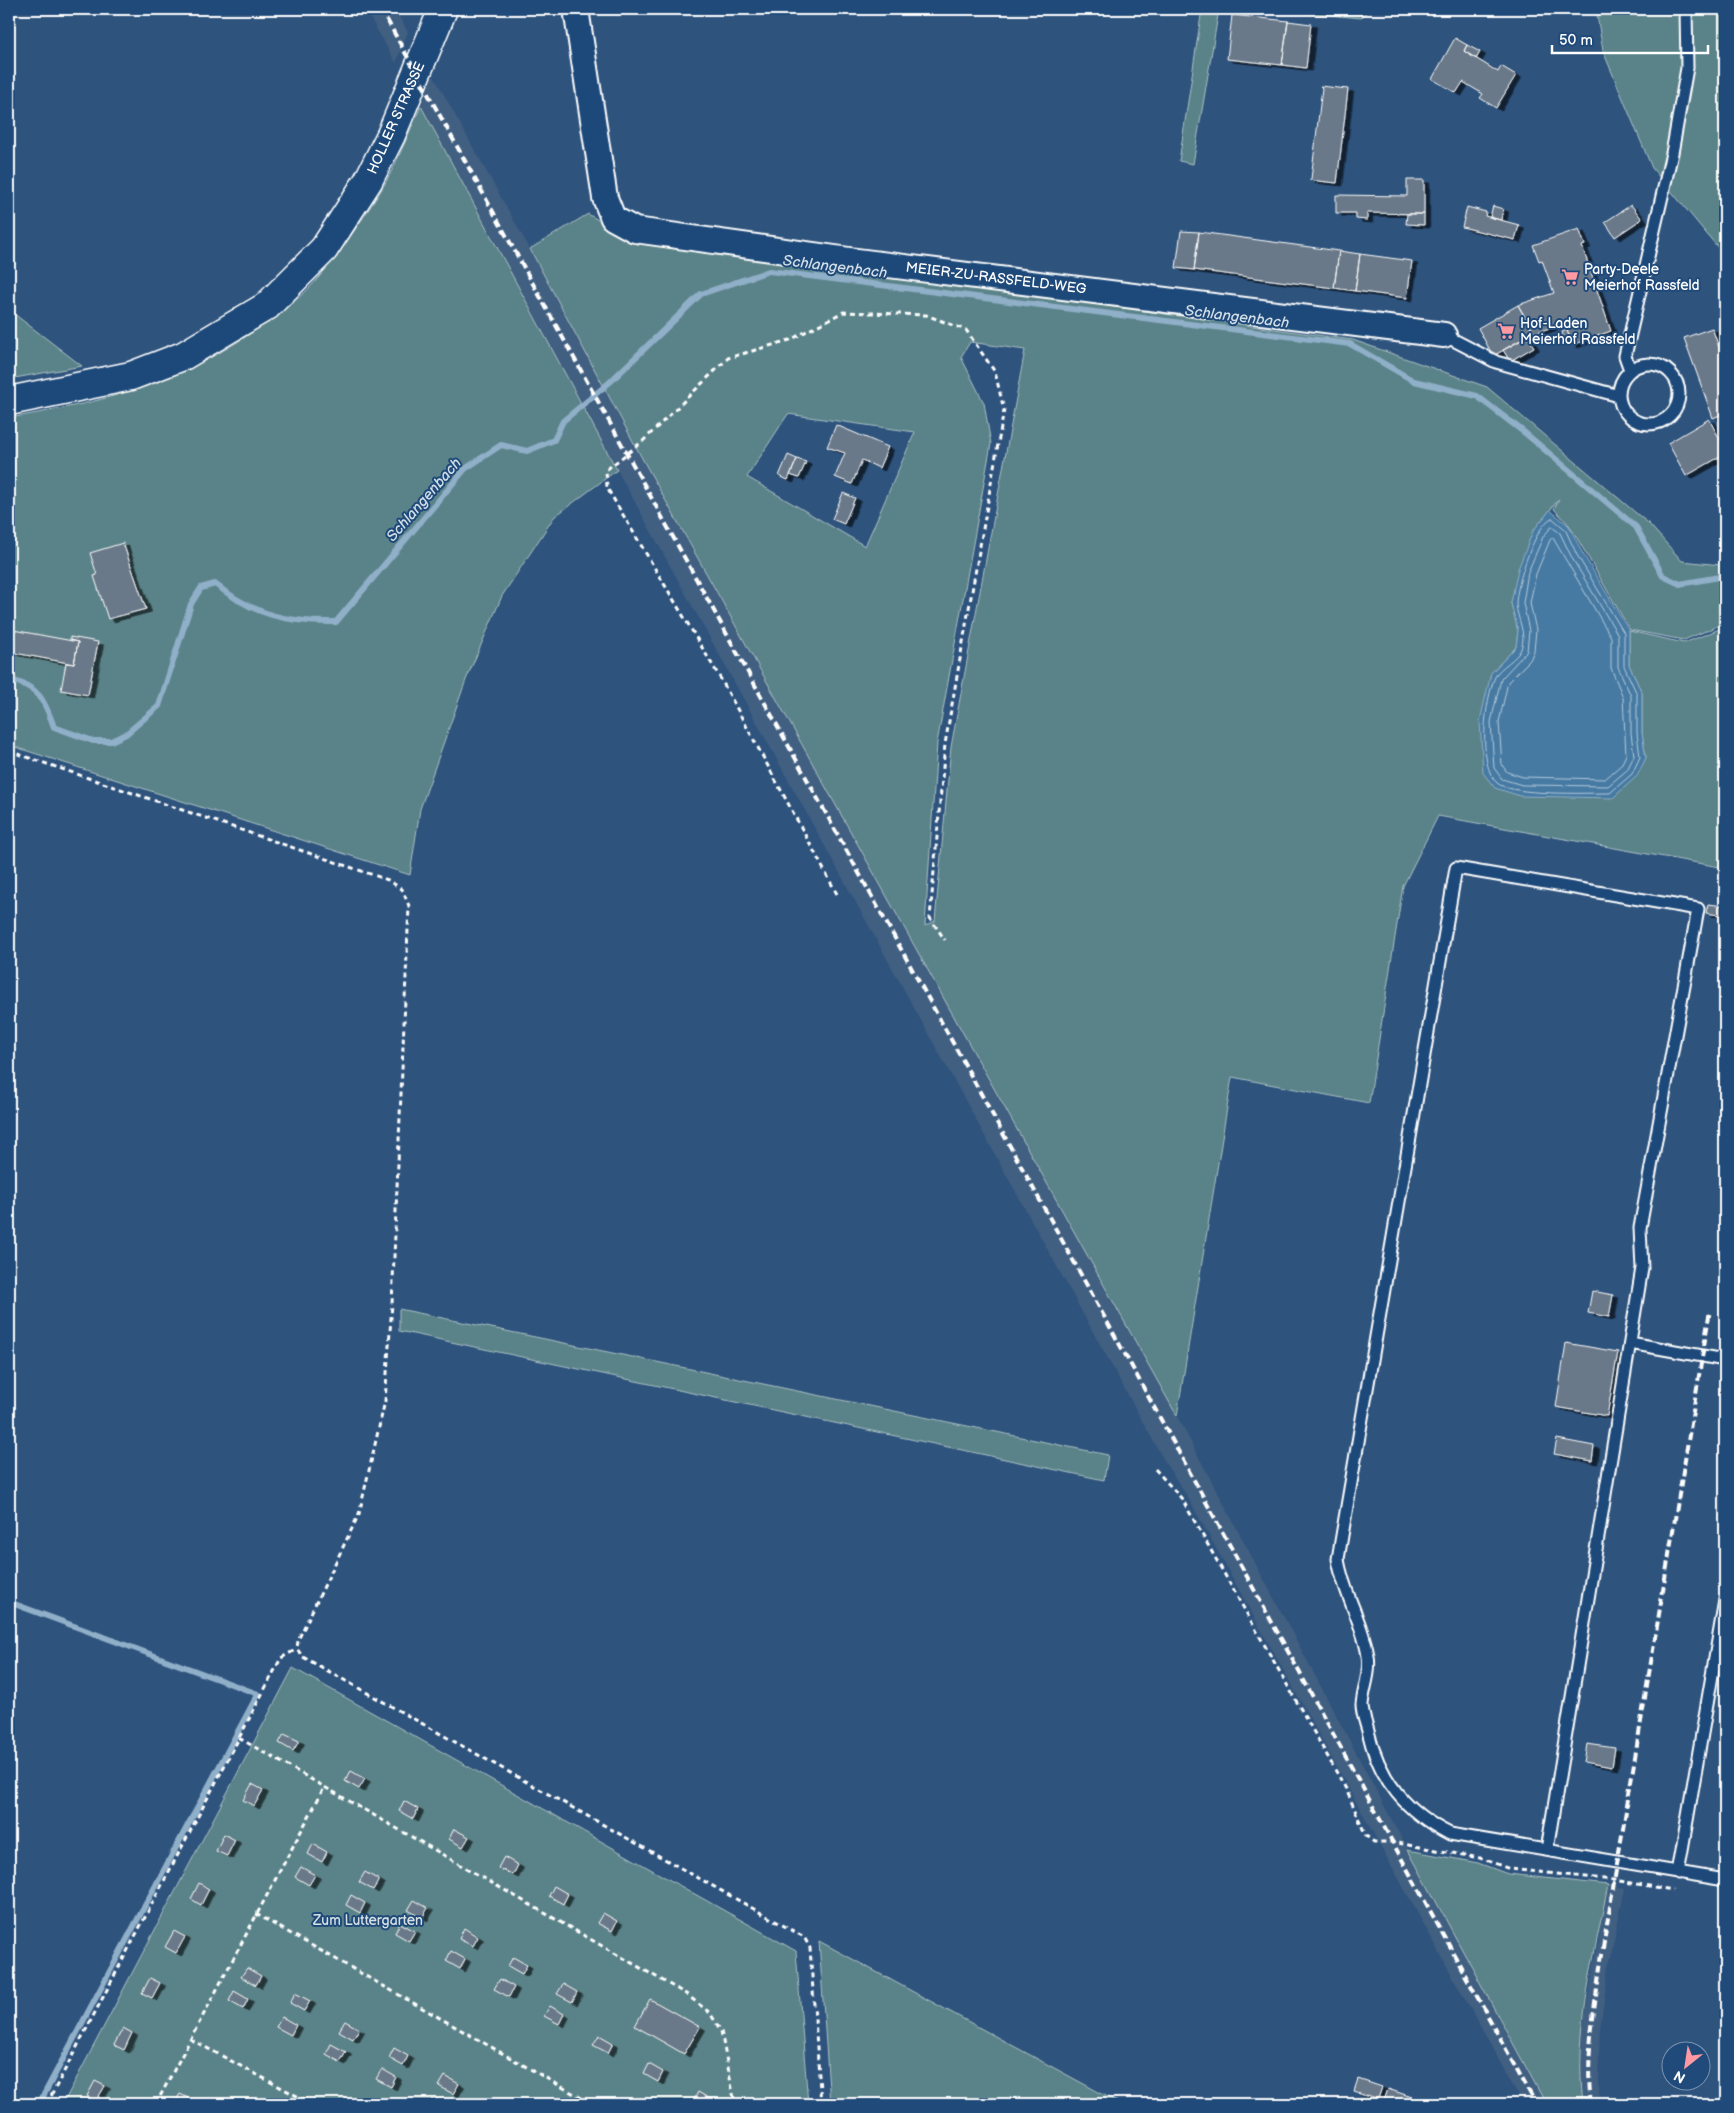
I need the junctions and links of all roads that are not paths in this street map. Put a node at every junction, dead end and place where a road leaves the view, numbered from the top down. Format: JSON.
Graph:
{"nodes":[{"id":1,"x":443,"y":9,"type":"edge"},
{"id":2,"x":576,"y":9,"type":"edge"},
{"id":3,"x":1686,"y":9,"type":"edge"},
{"id":4,"x":1444,"y":335,"type":"joint"},
{"id":5,"x":1630,"y":370,"type":"junction"},
{"id":6,"x":1619,"y":396,"type":"junction"},
{"id":7,"x":9,"y":401,"type":"edge"},
{"id":8,"x":1630,"y":1343,"type":"junction"},
{"id":9,"x":1725,"y":1360,"type":"edge"},
{"id":10,"x":1725,"y":1600,"type":"edge"},
{"id":11,"x":1547,"y":1850,"type":"junction"},
{"id":12,"x":1678,"y":1872,"type":"junction"},
{"id":13,"x":1725,"y":1880,"type":"edge"}],
"edges":[{"from":1,"to":7,"type":"street","name":"HOLLER STRASSE"},
{"from":2,"to":4,"type":"street","name":"MEIER-ZU-RASSFELD-WEG"},
{"from":3,"to":5,"type":"lane"},
{"from":4,"to":6,"type":"lane"},
{"from":5,"to":6,"type":"lane"},
{"from":5,"to":6,"type":"lane"},
{"from":8,"to":9,"type":"lane"},
{"from":8,"to":11,"type":"lane"},
{"from":8,"to":11,"type":"lane"},
{"from":10,"to":12,"type":"lane"},
{"from":11,"to":12,"type":"lane"},
{"from":12,"to":13,"type":"lane"}]}
